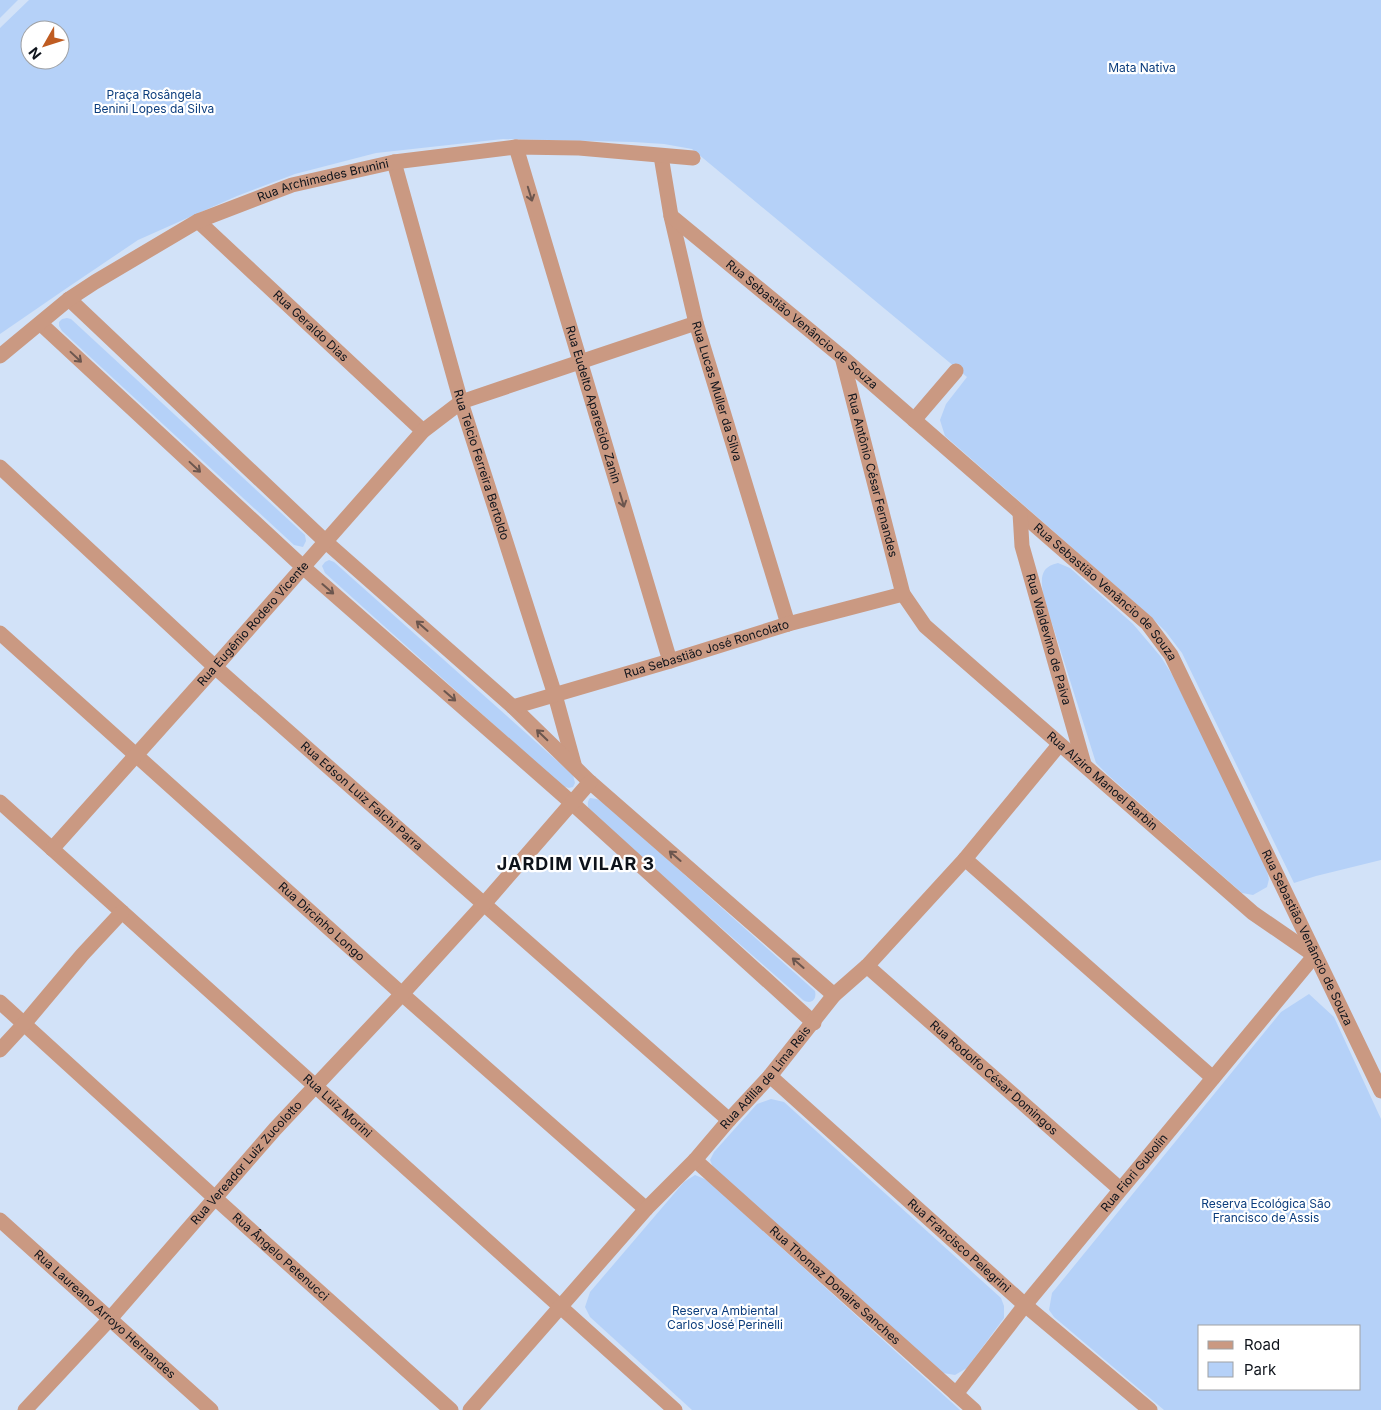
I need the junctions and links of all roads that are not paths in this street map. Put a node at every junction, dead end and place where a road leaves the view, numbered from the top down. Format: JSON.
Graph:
{"nodes":[{"id":1,"x":516,"y":147,"type":"junction"},
{"id":2,"x":661,"y":156,"type":"junction"},
{"id":3,"x":693,"y":158,"type":"dead end"},
{"id":4,"x":394,"y":162,"type":"junction"},
{"id":5,"x":671,"y":216,"type":"junction"},
{"id":6,"x":198,"y":221,"type":"junction"},
{"id":7,"x":69,"y":299,"type":"junction"},
{"id":8,"x":696,"y":323,"type":"junction"},
{"id":9,"x":41,"y":324,"type":"junction"},
{"id":10,"x":0,"y":356,"type":"edge"},
{"id":11,"x":842,"y":357,"type":"junction"},
{"id":12,"x":580,"y":362,"type":"junction"},
{"id":13,"x":956,"y":371,"type":"dead end"},
{"id":14,"x":461,"y":402,"type":"junction"},
{"id":15,"x":914,"y":420,"type":"junction"},
{"id":16,"x":423,"y":431,"type":"junction"},
{"id":17,"x":0,"y":468,"type":"edge"},
{"id":18,"x":1020,"y":513,"type":"junction"},
{"id":19,"x":326,"y":542,"type":"junction"},
{"id":20,"x":303,"y":567,"type":"junction"},
{"id":21,"x":903,"y":594,"type":"junction"},
{"id":22,"x":788,"y":624,"type":"junction"},
{"id":23,"x":0,"y":633,"type":"edge"},
{"id":24,"x":670,"y":661,"type":"junction"},
{"id":25,"x":215,"y":667,"type":"junction"},
{"id":26,"x":555,"y":695,"type":"junction"},
{"id":27,"x":513,"y":707,"type":"junction"},
{"id":28,"x":1059,"y":744,"type":"junction"},
{"id":29,"x":136,"y":755,"type":"junction"},
{"id":30,"x":1084,"y":764,"type":"junction"},
{"id":31,"x":574,"y":766,"type":"junction"},
{"id":32,"x":590,"y":782,"type":"junction"},
{"id":33,"x":0,"y":802,"type":"edge"},
{"id":34,"x":572,"y":803,"type":"junction"},
{"id":35,"x":52,"y":849,"type":"junction"},
{"id":36,"x":965,"y":859,"type":"junction"},
{"id":37,"x":484,"y":904,"type":"junction"},
{"id":38,"x":122,"y":912,"type":"junction"},
{"id":39,"x":1315,"y":955,"type":"junction"},
{"id":40,"x":867,"y":966,"type":"junction"},
{"id":41,"x":402,"y":994,"type":"junction"},
{"id":42,"x":834,"y":995,"type":"junction"},
{"id":43,"x":0,"y":1002,"type":"edge"},
{"id":44,"x":814,"y":1023,"type":"junction"},
{"id":45,"x":24,"y":1024,"type":"junction"},
{"id":46,"x":0,"y":1050,"type":"edge"},
{"id":47,"x":770,"y":1076,"type":"junction"},
{"id":48,"x":1213,"y":1078,"type":"junction"},
{"id":49,"x":315,"y":1086,"type":"junction"},
{"id":50,"x":1381,"y":1091,"type":"edge"},
{"id":51,"x":728,"y":1120,"type":"junction"},
{"id":52,"x":695,"y":1160,"type":"junction"},
{"id":53,"x":1120,"y":1189,"type":"junction"},
{"id":54,"x":215,"y":1198,"type":"junction"},
{"id":55,"x":646,"y":1209,"type":"junction"},
{"id":56,"x":0,"y":1220,"type":"edge"},
{"id":57,"x":1026,"y":1305,"type":"junction"},
{"id":58,"x":561,"y":1307,"type":"junction"},
{"id":59,"x":109,"y":1320,"type":"junction"},
{"id":60,"x":956,"y":1394,"type":"junction"},
{"id":61,"x":25,"y":1410,"type":"edge"},
{"id":62,"x":211,"y":1410,"type":"edge"},
{"id":63,"x":451,"y":1410,"type":"edge"},
{"id":64,"x":470,"y":1410,"type":"edge"},
{"id":65,"x":675,"y":1410,"type":"edge"},
{"id":66,"x":974,"y":1410,"type":"edge"},
{"id":67,"x":1150,"y":1410,"type":"edge"}],
"edges":[{"from":1,"to":2,"type":"street","name":"Rua Archimedes Brunini"},
{"from":1,"to":4,"type":"street","name":"Rua Archimedes Brunini"},
{"from":1,"to":12,"type":"street","name":"Rua Eudelto Aparecido Zanin","one_way":true},
{"from":2,"to":3,"type":"street","name":"Rua Archimedes Brunini"},
{"from":2,"to":5,"type":"street","name":"Rua Lucas Muller da Silva"},
{"from":4,"to":6,"type":"street","name":"Rua Archimedes Brunini"},
{"from":4,"to":14,"type":"street","name":"Rua Telcio Ferreira Bertoldo"},
{"from":5,"to":8,"type":"street","name":"Rua Lucas Muller da Silva"},
{"from":5,"to":11,"type":"street","name":"Rua Sebastião Venâncio de Souza"},
{"from":6,"to":7,"type":"street","name":"Rua Archimedes Brunini"},
{"from":6,"to":16,"type":"street","name":"Rua Geraldo Dias"},
{"from":7,"to":9,"type":"street","name":"Rua Archimedes Brunini"},
{"from":7,"to":19,"type":"street"},
{"from":8,"to":12,"type":"street","name":"Rua Eugênio Rodero Vicente"},
{"from":8,"to":22,"type":"street","name":"Rua Lucas Muller da Silva"},
{"from":9,"to":10,"type":"street","name":"Rua Archimedes Brunini"},
{"from":9,"to":20,"type":"street","one_way":true},
{"from":11,"to":15,"type":"street","name":"Rua Sebastião Venâncio de Souza"},
{"from":11,"to":21,"type":"street","name":"Rua Antônio César Fernandes"},
{"from":12,"to":14,"type":"street","name":"Rua Eugênio Rodero Vicente"},
{"from":12,"to":24,"type":"street","name":"Rua Eudelto Aparecido Zanin","one_way":true},
{"from":13,"to":15,"type":"street"},
{"from":14,"to":16,"type":"street","name":"Rua Eugênio Rodero Vicente"},
{"from":14,"to":26,"type":"street","name":"Rua Telcio Ferreira Bertoldo"},
{"from":15,"to":18,"type":"street","name":"Rua Sebastião Venâncio de Souza"},
{"from":16,"to":19,"type":"street","name":"Rua Eugênio Rodero Vicente"},
{"from":17,"to":25,"type":"street","name":"Rua Edson Luiz Falchi Parra"},
{"from":18,"to":30,"type":"street","name":"Rua Waldevino de Paiva"},
{"from":18,"to":39,"type":"street","name":"Rua Sebastião Venâncio de Souza"},
{"from":19,"to":20,"type":"street","name":"Rua Eugênio Rodero Vicente"},
{"from":27,"to":19,"type":"street","one_way":true},
{"from":20,"to":25,"type":"street","name":"Rua Eugênio Rodero Vicente"},
{"from":20,"to":34,"type":"street","one_way":true},
{"from":21,"to":22,"type":"street","name":"Rua Sebastião José Roncolato"},
{"from":21,"to":28,"type":"street","name":"Rua Alziro Manoel Barbin"},
{"from":22,"to":24,"type":"street","name":"Rua Sebastião José Roncolato"},
{"from":23,"to":29,"type":"street","name":"Rua Dircinho Longo"},
{"from":24,"to":26,"type":"street","name":"Rua Sebastião José Roncolato"},
{"from":25,"to":29,"type":"street","name":"Rua Eugênio Rodero Vicente"},
{"from":25,"to":37,"type":"street","name":"Rua Edson Luiz Falchi Parra"},
{"from":26,"to":27,"type":"street","name":"Rua Sebastião José Roncolato"},
{"from":26,"to":31,"type":"street","name":"Rua Telcio Ferreira Bertoldo"},
{"from":31,"to":27,"type":"street","one_way":true},
{"from":28,"to":30,"type":"street","name":"Rua Alziro Manoel Barbin"},
{"from":28,"to":36,"type":"street","name":"Rua Adilia de Lima Reis"},
{"from":29,"to":35,"type":"street","name":"Rua Eugênio Rodero Vicente"},
{"from":29,"to":41,"type":"street","name":"Rua Dircinho Longo"},
{"from":30,"to":39,"type":"street","name":"Rua Alziro Manoel Barbin"},
{"from":31,"to":32,"type":"street"},
{"from":32,"to":34,"type":"street","name":"Rua Vereador Luiz Zucolotto"},
{"from":42,"to":32,"type":"street","one_way":true},
{"from":33,"to":35,"type":"street","name":"Rua Luiz Morini"},
{"from":34,"to":37,"type":"street","name":"Rua Vereador Luiz Zucolotto"},
{"from":34,"to":44,"type":"street"},
{"from":35,"to":38,"type":"street","name":"Rua Luiz Morini"},
{"from":36,"to":40,"type":"street","name":"Rua Adilia de Lima Reis"},
{"from":36,"to":48,"type":"street"},
{"from":37,"to":41,"type":"street","name":"Rua Vereador Luiz Zucolotto"},
{"from":37,"to":51,"type":"street","name":"Rua Edson Luiz Falchi Parra"},
{"from":38,"to":45,"type":"street"},
{"from":38,"to":49,"type":"street","name":"Rua Luiz Morini"},
{"from":39,"to":48,"type":"street","name":"Rua Fiori Gubolin"},
{"from":39,"to":50,"type":"street","name":"Rua Sebastião Venâncio de Souza"},
{"from":40,"to":42,"type":"street","name":"Rua Adilia de Lima Reis"},
{"from":40,"to":53,"type":"street","name":"Rua Rodolfo César Domingos"},
{"from":41,"to":49,"type":"street","name":"Rua Vereador Luiz Zucolotto"},
{"from":41,"to":55,"type":"street","name":"Rua Dircinho Longo"},
{"from":42,"to":44,"type":"street","name":"Rua Adilia de Lima Reis"},
{"from":43,"to":45,"type":"street","name":"Rua Ângelo Petenucci"},
{"from":44,"to":47,"type":"street","name":"Rua Adilia de Lima Reis"},
{"from":45,"to":46,"type":"street"},
{"from":45,"to":54,"type":"street","name":"Rua Ângelo Petenucci"},
{"from":47,"to":51,"type":"street","name":"Rua Adilia de Lima Reis"},
{"from":47,"to":57,"type":"street","name":"Rua Francisco Pelegrini"},
{"from":48,"to":53,"type":"street","name":"Rua Fiori Gubolin"},
{"from":49,"to":54,"type":"street","name":"Rua Vereador Luiz Zucolotto"},
{"from":49,"to":58,"type":"street","name":"Rua Luiz Morini"},
{"from":51,"to":52,"type":"street","name":"Rua Adilia de Lima Reis"},
{"from":52,"to":55,"type":"street","name":"Rua Adilia de Lima Reis"},
{"from":52,"to":60,"type":"street","name":"Rua Thomaz Donaire Sanches"},
{"from":53,"to":57,"type":"street","name":"Rua Fiori Gubolin"},
{"from":54,"to":59,"type":"street","name":"Rua Vereador Luiz Zucolotto"},
{"from":54,"to":63,"type":"street","name":"Rua Ângelo Petenucci"},
{"from":55,"to":58,"type":"street","name":"Rua Adilia de Lima Reis"},
{"from":56,"to":59,"type":"street","name":"Rua Laureano Arroyo Hernandes"},
{"from":57,"to":60,"type":"street","name":"Rua Fiori Gubolin"},
{"from":57,"to":67,"type":"street","name":"Rua Francisco Pelegrini"},
{"from":58,"to":64,"type":"street","name":"Rua Adilia de Lima Reis"},
{"from":58,"to":65,"type":"street","name":"Rua Luiz Morini"},
{"from":59,"to":61,"type":"street","name":"Rua Vereador Luiz Zucolotto"},
{"from":59,"to":62,"type":"street","name":"Rua Laureano Arroyo Hernandes"},
{"from":60,"to":66,"type":"street","name":"Rua Thomaz Donaire Sanches"}]}
